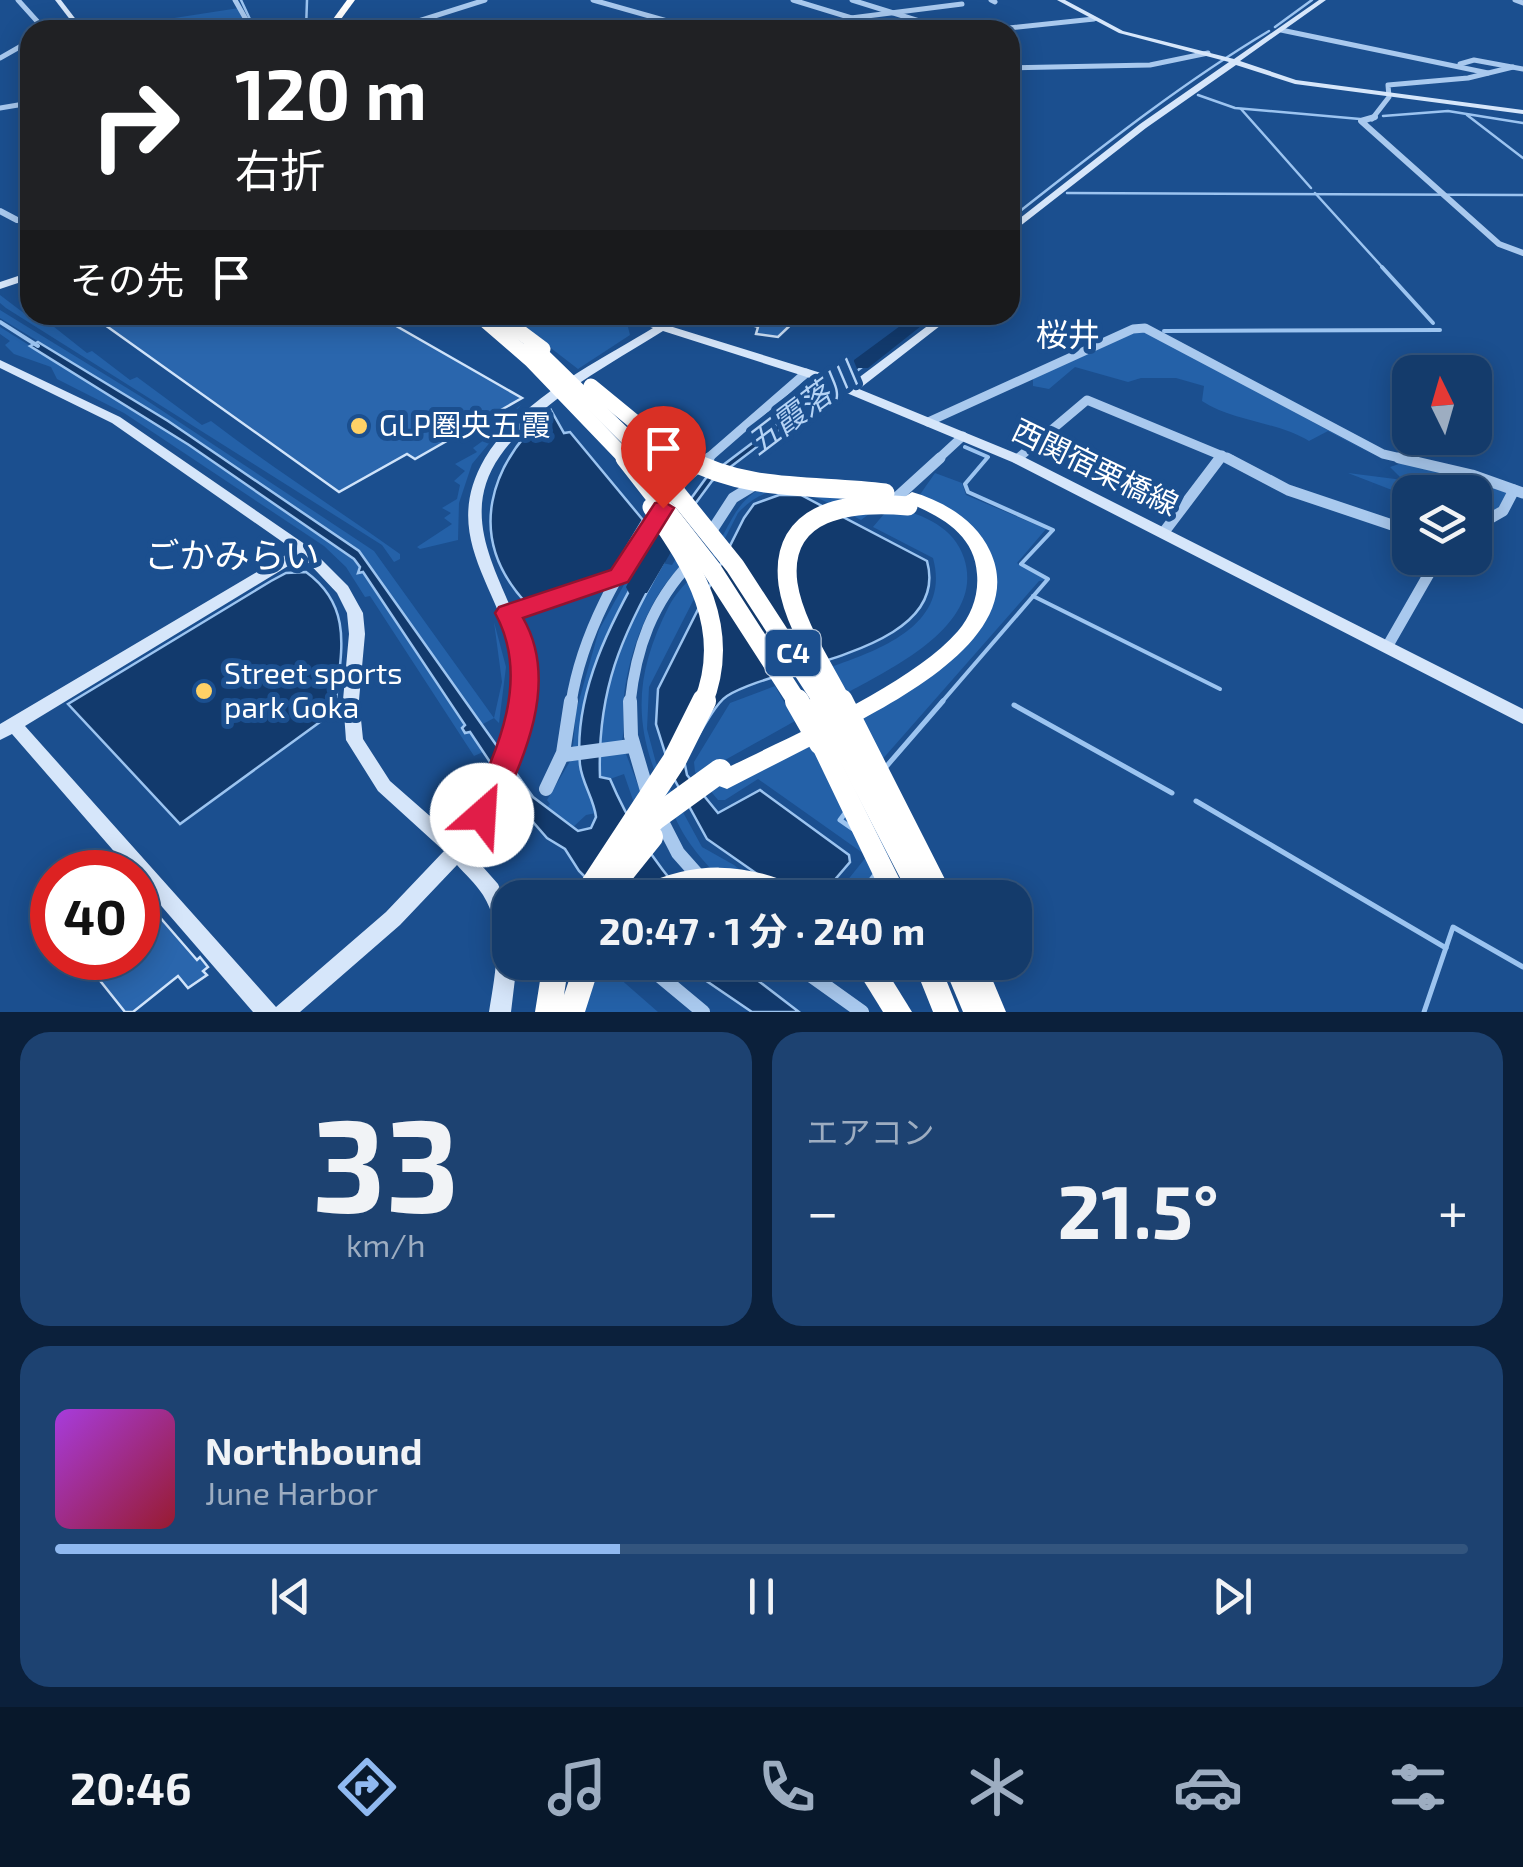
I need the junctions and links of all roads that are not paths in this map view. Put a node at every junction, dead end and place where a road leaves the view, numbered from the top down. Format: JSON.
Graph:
{"nodes":[{"id":1,"x":18,"y":0,"type":"edge"},
{"id":2,"x":341,"y":0,"type":"edge"},
{"id":3,"x":351,"y":0,"type":"edge"},
{"id":4,"x":484,"y":0,"type":"edge"},
{"id":5,"x":593,"y":0,"type":"edge"},
{"id":6,"x":793,"y":0,"type":"edge"},
{"id":7,"x":852,"y":0,"type":"edge"},
{"id":8,"x":1060,"y":0,"type":"edge"},
{"id":9,"x":1323,"y":0,"type":"edge"},
{"id":10,"x":1515,"y":0,"type":"edge"},
{"id":11,"x":1523,"y":2,"type":"edge"},
{"id":12,"x":962,"y":4,"type":"dead end"},
{"id":13,"x":896,"y":12,"type":"junction"},
{"id":14,"x":851,"y":18,"type":"junction"},
{"id":15,"x":1094,"y":19,"type":"junction"},
{"id":16,"x":36,"y":20,"type":"edge"},
{"id":17,"x":326,"y":20,"type":"edge"},
{"id":18,"x":336,"y":20,"type":"edge"},
{"id":19,"x":421,"y":20,"type":"edge"},
{"id":20,"x":665,"y":20,"type":"edge"},
{"id":21,"x":857,"y":20,"type":"edge"},
{"id":22,"x":914,"y":20,"type":"edge"},
{"id":23,"x":1020,"y":27,"type":"edge"},
{"id":24,"x":1281,"y":30,"type":"junction"},
{"id":25,"x":1212,"y":54,"type":"junction"},
{"id":26,"x":1233,"y":61,"type":"junction"},
{"id":27,"x":1454,"y":65,"type":"junction"},
{"id":28,"x":1512,"y":67,"type":"junction"},
{"id":29,"x":1020,"y":68,"type":"edge"},
{"id":30,"x":1523,"y":69,"type":"edge"},
{"id":31,"x":1489,"y":73,"type":"junction"},
{"id":32,"x":1389,"y":96,"type":"junction"},
{"id":33,"x":1523,"y":112,"type":"edge"},
{"id":34,"x":1020,"y":224,"type":"edge"},
{"id":35,"x":1523,"y":252,"type":"edge"},
{"id":36,"x":491,"y":325,"type":"edge"},
{"id":37,"x":508,"y":325,"type":"edge"},
{"id":38,"x":509,"y":325,"type":"edge"},
{"id":39,"x":656,"y":325,"type":"edge"},
{"id":40,"x":935,"y":325,"type":"edge"},
{"id":41,"x":662,"y":327,"type":"junction"},
{"id":42,"x":0,"y":363,"type":"edge"},
{"id":43,"x":806,"y":372,"type":"junction"},
{"id":44,"x":825,"y":378,"type":"joint"},
{"id":45,"x":848,"y":388,"type":"junction"},
{"id":46,"x":928,"y":422,"type":"junction"},
{"id":47,"x":963,"y":436,"type":"junction"},
{"id":48,"x":608,"y":439,"type":"junction"},
{"id":49,"x":1222,"y":455,"type":"junction"},
{"id":50,"x":1017,"y":460,"type":"junction"},
{"id":51,"x":1518,"y":492,"type":"edge"},
{"id":52,"x":910,"y":502,"type":"junction"},
{"id":53,"x":1492,"y":517,"type":"edge"},
{"id":54,"x":1392,"y":525,"type":"edge"},
{"id":55,"x":1164,"y":532,"type":"junction"},
{"id":56,"x":304,"y":550,"type":"junction"},
{"id":57,"x":1428,"y":575,"type":"edge"},
{"id":58,"x":620,"y":576,"type":"junction"},
{"id":59,"x":508,"y":613,"type":"junction"},
{"id":60,"x":1387,"y":647,"type":"junction"},
{"id":61,"x":1523,"y":718,"type":"edge"},
{"id":62,"x":7,"y":729,"type":"edge"},
{"id":63,"x":630,"y":746,"type":"junction"},
{"id":64,"x":564,"y":755,"type":"junction"},
{"id":65,"x":723,"y":775,"type":"junction"},
{"id":66,"x":546,"y":789,"type":"dead end"},
{"id":67,"x":457,"y":851,"type":"junction"},
{"id":68,"x":588,"y":880,"type":"edge"},
{"id":69,"x":592,"y":880,"type":"edge"},
{"id":70,"x":617,"y":880,"type":"edge"},
{"id":71,"x":698,"y":880,"type":"edge"},
{"id":72,"x":702,"y":880,"type":"edge"},
{"id":73,"x":741,"y":880,"type":"edge"},
{"id":74,"x":888,"y":880,"type":"edge"},
{"id":75,"x":915,"y":880,"type":"edge"},
{"id":76,"x":931,"y":880,"type":"edge"},
{"id":77,"x":553,"y":980,"type":"edge"},
{"id":78,"x":574,"y":980,"type":"edge"},
{"id":79,"x":582,"y":980,"type":"edge"},
{"id":80,"x":665,"y":980,"type":"edge"},
{"id":81,"x":817,"y":980,"type":"edge"},
{"id":82,"x":878,"y":980,"type":"edge"},
{"id":83,"x":933,"y":980,"type":"edge"},
{"id":84,"x":962,"y":980,"type":"edge"},
{"id":85,"x":980,"y":980,"type":"edge"},
{"id":86,"x":267,"y":1012,"type":"edge"},
{"id":87,"x":284,"y":1012,"type":"edge"},
{"id":88,"x":500,"y":1012,"type":"edge"},
{"id":89,"x":548,"y":1012,"type":"edge"},
{"id":90,"x":570,"y":1012,"type":"edge"},
{"id":91,"x":703,"y":1012,"type":"edge"},
{"id":92,"x":862,"y":1012,"type":"edge"},
{"id":93,"x":899,"y":1012,"type":"edge"},
{"id":94,"x":946,"y":1012,"type":"edge"},
{"id":95,"x":977,"y":1012,"type":"edge"},
{"id":96,"x":993,"y":1012,"type":"edge"}],
"edges":[{"from":1,"to":16,"type":"street"},
{"from":2,"to":17,"type":"highway"},
{"from":3,"to":18,"type":"highway"},
{"from":4,"to":19,"type":"street"},
{"from":5,"to":20,"type":"street"},
{"from":6,"to":14,"type":"street"},
{"from":7,"to":13,"type":"street"},
{"from":8,"to":15,"type":"street"},
{"from":9,"to":24,"type":"street"},
{"from":10,"to":11,"type":"street"},
{"from":12,"to":13,"type":"street"},
{"from":13,"to":14,"type":"street"},
{"from":13,"to":22,"type":"street"},
{"from":14,"to":21,"type":"street"},
{"from":15,"to":23,"type":"street"},
{"from":15,"to":25,"type":"street"},
{"from":24,"to":26,"type":"street"},
{"from":24,"to":27,"type":"street"},
{"from":25,"to":26,"type":"street"},
{"from":25,"to":29,"type":"street"},
{"from":26,"to":32,"type":"street"},
{"from":26,"to":34,"type":"street"},
{"from":27,"to":28,"type":"street"},
{"from":27,"to":31,"type":"street"},
{"from":28,"to":30,"type":"street"},
{"from":28,"to":31,"type":"street"},
{"from":31,"to":32,"type":"street"},
{"from":32,"to":33,"type":"street"},
{"from":32,"to":35,"type":"street"},
{"from":36,"to":48,"type":"highway","number":"C4","bridge":true},
{"from":37,"to":75,"type":"highway","number":"C4","bridge":true},
{"from":38,"to":52,"type":"highway","bridge":true},
{"from":39,"to":41,"type":"main road","name":"西関宿栗橋線"},
{"from":40,"to":45,"type":"street"},
{"from":41,"to":43,"type":"main road","name":"西関宿栗橋線"},
{"from":41,"to":59,"type":"street"},
{"from":42,"to":56,"type":"street"},
{"from":43,"to":44,"type":"main road","name":"西関宿栗橋線"},
{"from":43,"to":58,"type":"street"},
{"from":44,"to":45,"type":"street","name":"西関宿栗橋線"},
{"from":45,"to":46,"type":"street","name":"西関宿栗橋線"},
{"from":46,"to":47,"type":"street","name":"西関宿栗橋線"},
{"from":46,"to":51,"type":"street"},
{"from":47,"to":50,"type":"street","name":"西関宿栗橋線"},
{"from":47,"to":63,"type":"street"},
{"from":48,"to":68,"type":"highway","bridge":true},
{"from":48,"to":74,"type":"highway","number":"C4","bridge":true},
{"from":49,"to":50,"type":"street"},
{"from":49,"to":54,"type":"street"},
{"from":49,"to":55,"type":"street"},
{"from":50,"to":55,"type":"street","name":"西関宿栗橋線"},
{"from":51,"to":53,"type":"street"},
{"from":52,"to":65,"type":"highway"},
{"from":52,"to":76,"type":"highway","bridge":true},
{"from":55,"to":60,"type":"street","name":"西関宿栗橋線"},
{"from":56,"to":62,"type":"street"},
{"from":56,"to":67,"type":"street"},
{"from":57,"to":60,"type":"street"},
{"from":58,"to":59,"type":"street"},
{"from":58,"to":64,"type":"street"},
{"from":59,"to":67,"type":"street"},
{"from":60,"to":61,"type":"street","name":"西関宿栗橋線"},
{"from":62,"to":86,"type":"street"},
{"from":63,"to":64,"type":"street"},
{"from":63,"to":72,"type":"street"},
{"from":64,"to":66,"type":"street"},
{"from":65,"to":69,"type":"highway","bridge":true},
{"from":65,"to":70,"type":"highway","bridge":true},
{"from":67,"to":87,"type":"street"},
{"from":67,"to":88,"type":"street"},
{"from":71,"to":73,"type":"highway","bridge":true},
{"from":77,"to":89,"type":"highway"},
{"from":78,"to":90,"type":"highway"},
{"from":79,"to":90,"type":"highway"},
{"from":80,"to":91,"type":"street"},
{"from":81,"to":92,"type":"street"},
{"from":82,"to":93,"type":"highway"},
{"from":83,"to":94,"type":"highway"},
{"from":84,"to":95,"type":"highway"},
{"from":85,"to":96,"type":"highway"}]}
